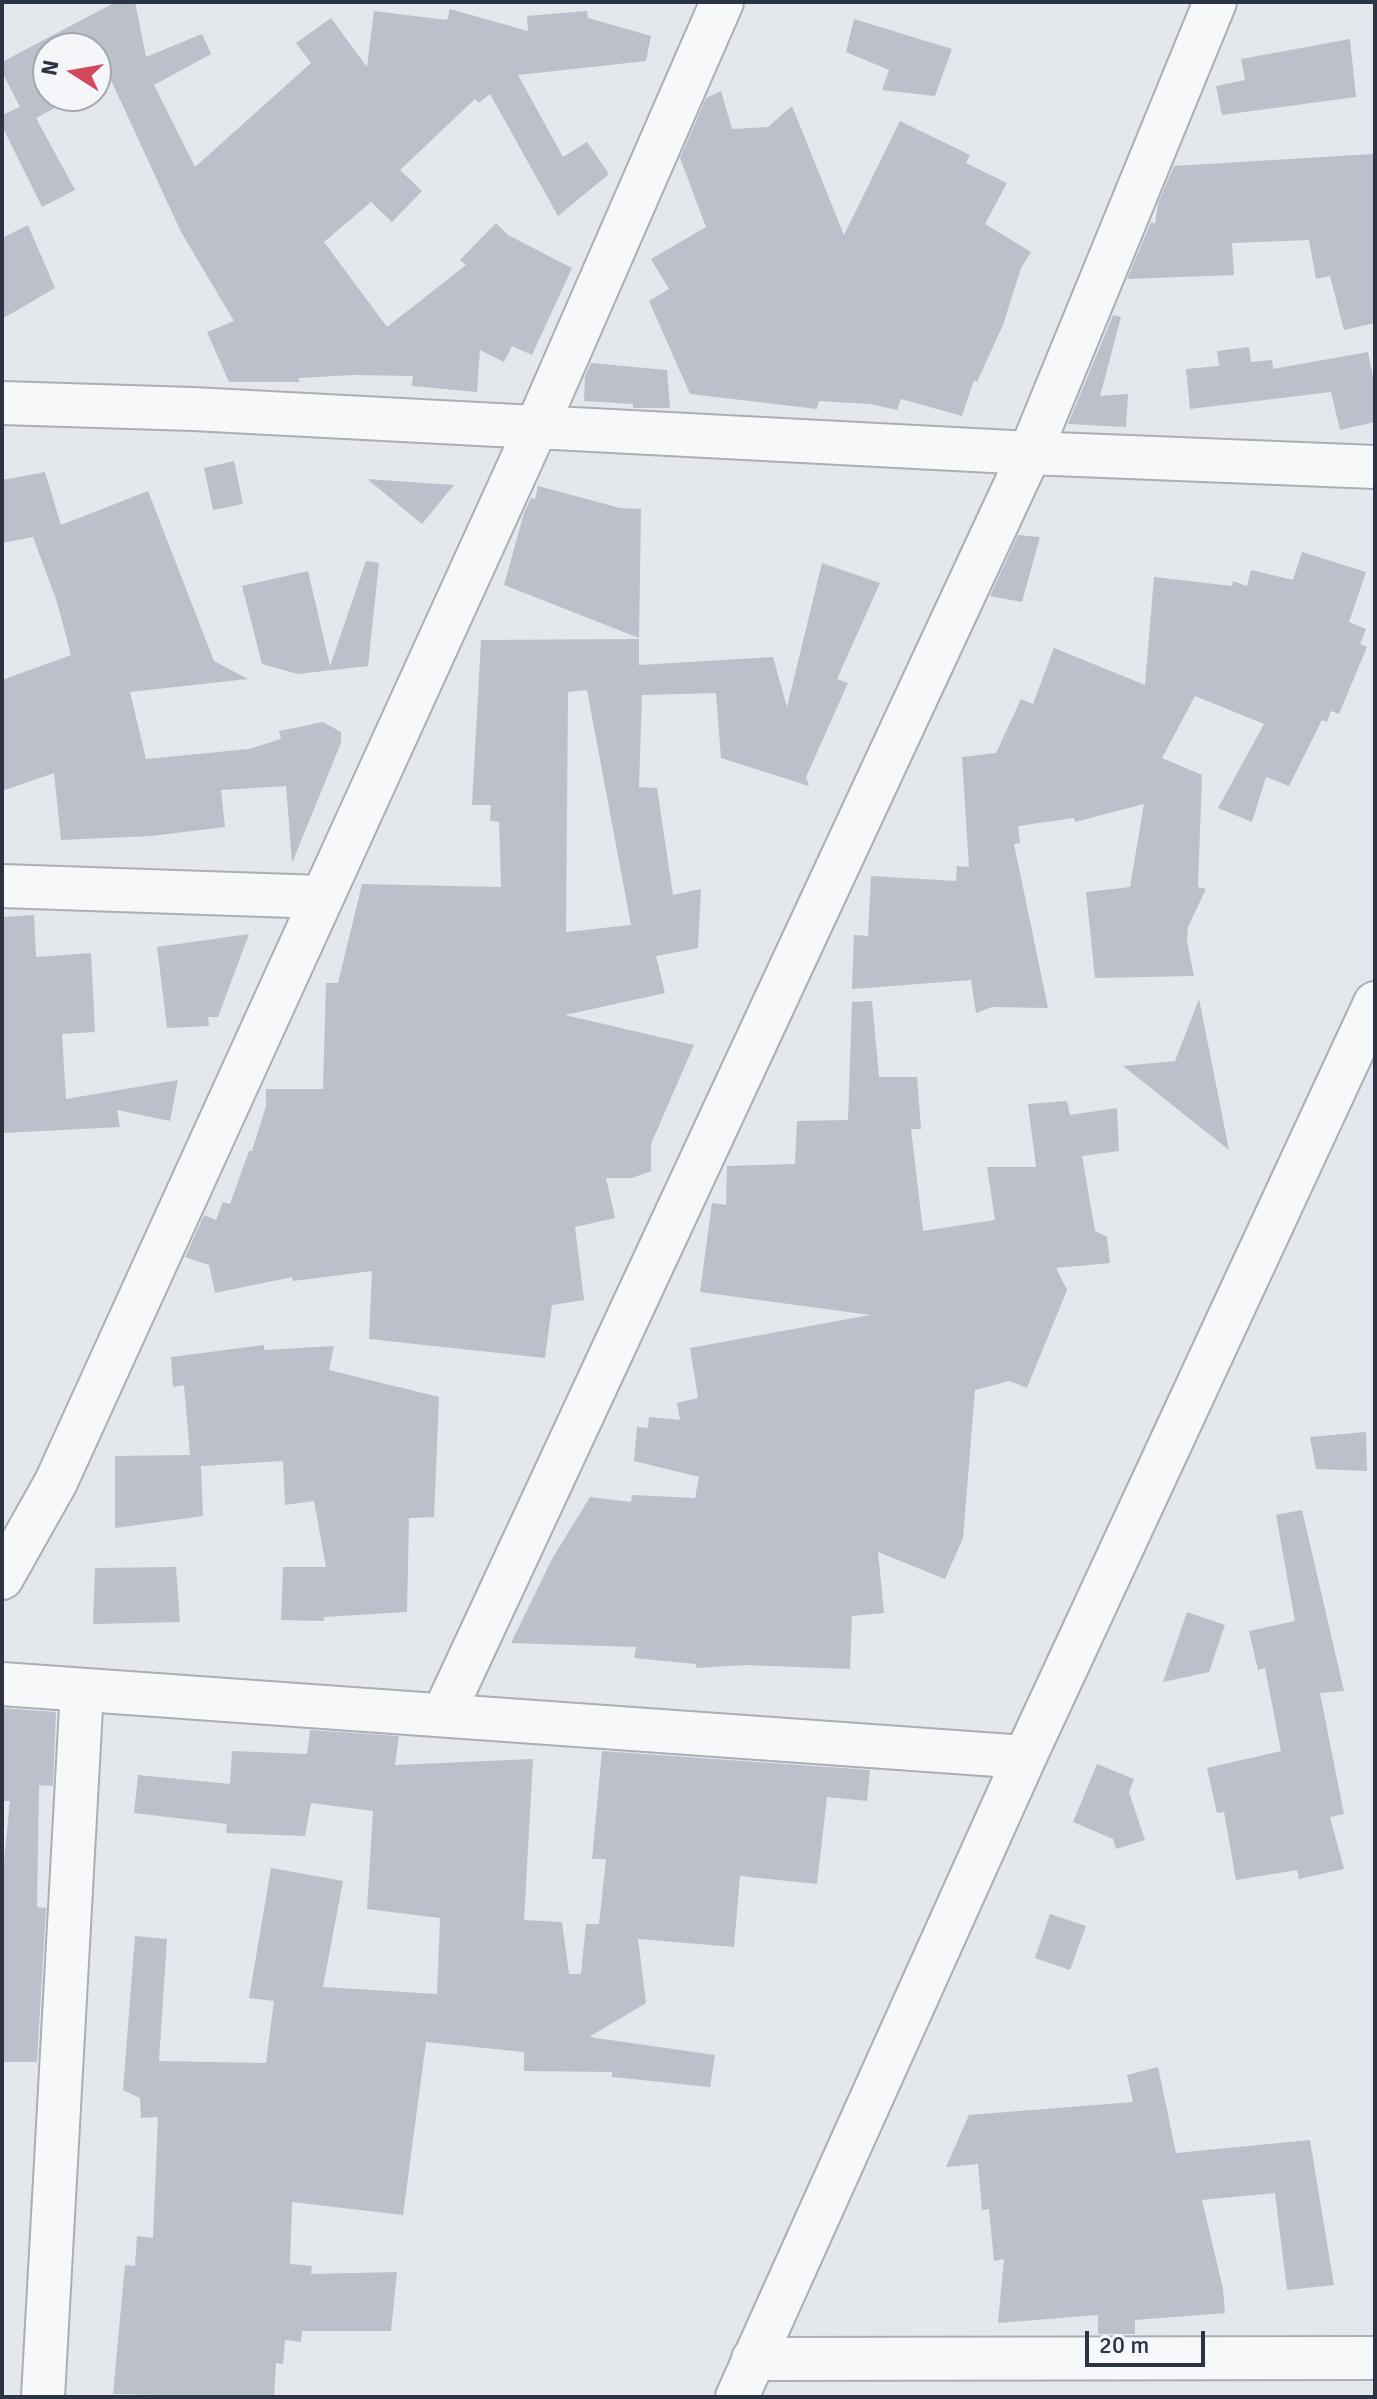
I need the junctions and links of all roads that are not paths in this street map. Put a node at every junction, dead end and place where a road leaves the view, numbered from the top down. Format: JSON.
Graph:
{"nodes":[{"id":1,"x":722,"y":2,"type":"edge"},
{"id":2,"x":1215,"y":2,"type":"edge"},
{"id":3,"x":2,"y":403,"type":"edge"},
{"id":4,"x":537,"y":426,"type":"junction"},
{"id":5,"x":1030,"y":453,"type":"junction"},
{"id":6,"x":1375,"y":467,"type":"edge"},
{"id":7,"x":2,"y":886,"type":"edge"},
{"id":8,"x":322,"y":897,"type":"junction"},
{"id":9,"x":1375,"y":1003,"type":"edge"},
{"id":10,"x":2,"y":1578,"type":"edge"},
{"id":11,"x":2,"y":1684,"type":"edge"},
{"id":12,"x":82,"y":1690,"type":"junction"},
{"id":13,"x":443,"y":1715,"type":"junction"},
{"id":14,"x":1025,"y":1757,"type":"junction"},
{"id":15,"x":1375,"y":2358,"type":"edge"},
{"id":16,"x":753,"y":2359,"type":"junction"},
{"id":17,"x":43,"y":2397,"type":"edge"},
{"id":18,"x":737,"y":2397,"type":"edge"}],
"edges":[{"from":1,"to":4,"type":"street"},
{"from":2,"to":5,"type":"street"},
{"from":3,"to":4,"type":"street"},
{"from":4,"to":5,"type":"street"},
{"from":4,"to":8,"type":"street"},
{"from":5,"to":6,"type":"street"},
{"from":5,"to":13,"type":"street"},
{"from":7,"to":8,"type":"street"},
{"from":8,"to":10,"type":"street"},
{"from":9,"to":14,"type":"street"},
{"from":11,"to":12,"type":"street"},
{"from":12,"to":13,"type":"street"},
{"from":12,"to":17,"type":"street"},
{"from":13,"to":14,"type":"street"},
{"from":14,"to":16,"type":"street"},
{"from":15,"to":16,"type":"street"},
{"from":16,"to":18,"type":"street"}]}
